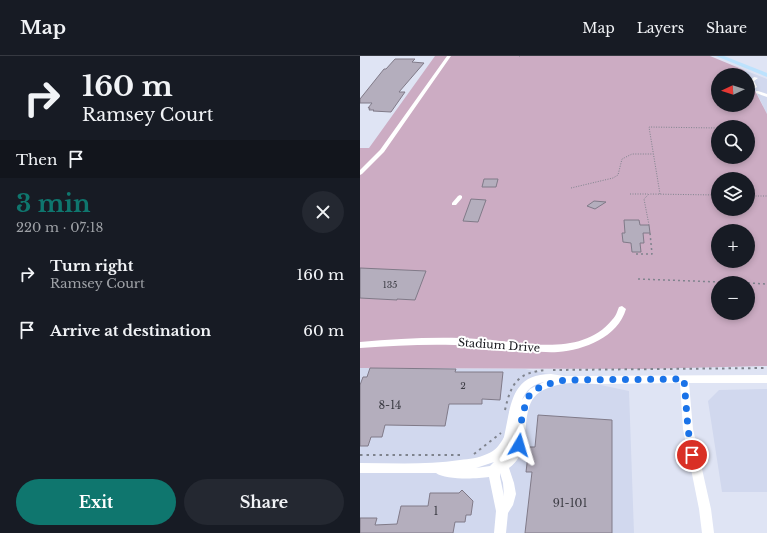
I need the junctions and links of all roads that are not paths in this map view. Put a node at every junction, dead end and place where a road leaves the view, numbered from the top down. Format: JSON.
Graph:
{"nodes":[{"id":1,"x":449,"y":56,"type":"edge"},
{"id":2,"x":719,"y":56,"type":"edge"},
{"id":3,"x":730,"y":56,"type":"edge"},
{"id":4,"x":767,"y":71,"type":"edge"},
{"id":5,"x":767,"y":75,"type":"edge"},
{"id":6,"x":360,"y":173,"type":"edge"},
{"id":7,"x":460,"y":197,"type":"dead end"},
{"id":8,"x":454,"y":204,"type":"dead end"},
{"id":9,"x":622,"y":309,"type":"dead end"},
{"id":10,"x":360,"y":345,"type":"edge"},
{"id":11,"x":684,"y":379,"type":"junction"},
{"id":12,"x":767,"y":379,"type":"edge"},
{"id":13,"x":564,"y":380,"type":"junction"},
{"id":14,"x":496,"y":456,"type":"junction"},
{"id":15,"x":360,"y":468,"type":"edge"},
{"id":16,"x":418,"y":468,"type":"junction"},
{"id":17,"x":499,"y":469,"type":"junction"},
{"id":18,"x":500,"y":533,"type":"edge"},
{"id":19,"x":708,"y":533,"type":"edge"}],
"edges":[{"from":1,"to":6,"type":"street"},
{"from":2,"to":5,"type":"main road"},
{"from":3,"to":4,"type":"main road"},
{"from":7,"to":8,"type":"street"},
{"from":9,"to":10,"type":"street","name":"Stadium Drive"},
{"from":11,"to":12,"type":"street"},
{"from":11,"to":13,"type":"street"},
{"from":11,"to":19,"type":"street"},
{"from":13,"to":14,"type":"street"},
{"from":13,"to":17,"type":"street"},
{"from":14,"to":16,"type":"street"},
{"from":14,"to":17,"type":"street"},
{"from":15,"to":16,"type":"street"},
{"from":16,"to":17,"type":"street"},
{"from":17,"to":18,"type":"street"}]}
